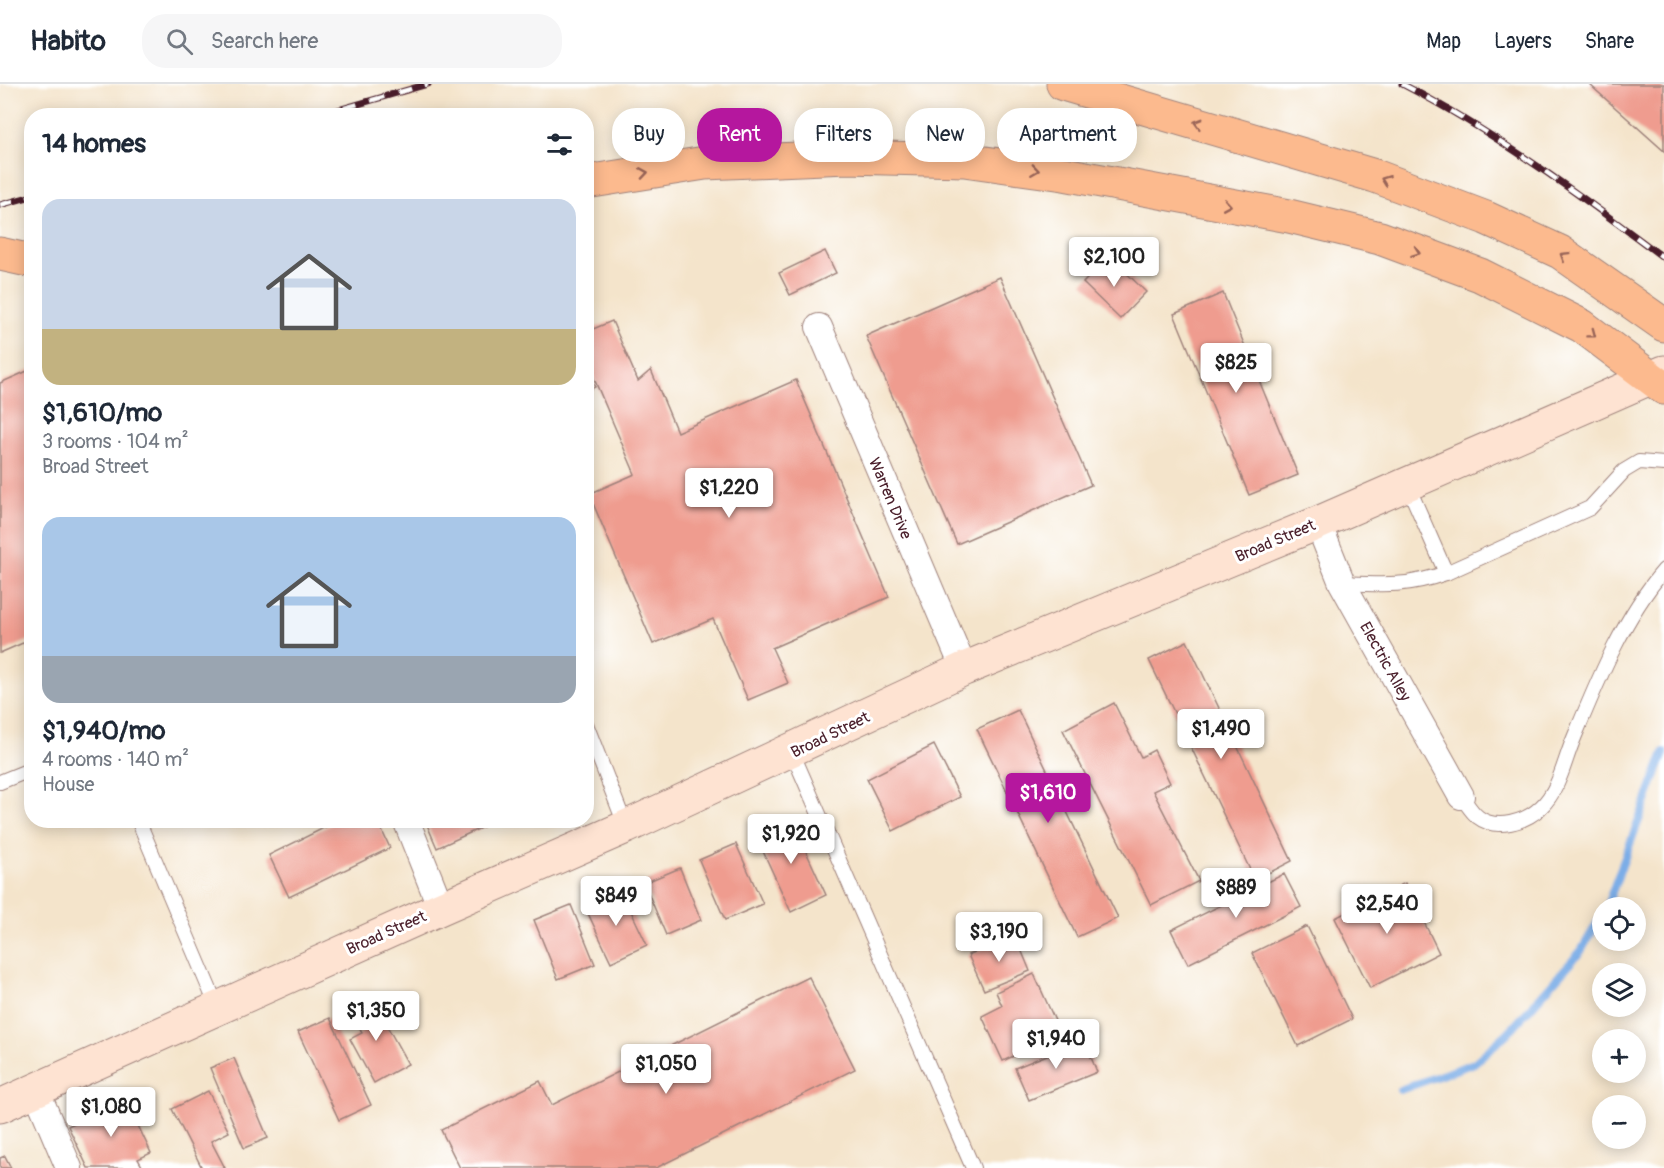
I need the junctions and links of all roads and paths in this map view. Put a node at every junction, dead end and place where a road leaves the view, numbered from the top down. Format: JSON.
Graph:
{"nodes":[{"id":1,"x":1063,"y":84,"type":"edge"},
{"id":2,"x":594,"y":182,"type":"edge"},
{"id":3,"x":0,"y":254,"type":"edge"},
{"id":4,"x":24,"y":259,"type":"edge"},
{"id":5,"x":1664,"y":325,"type":"edge"},
{"id":6,"x":819,"y":327,"type":"dead end"},
{"id":7,"x":1659,"y":379,"type":"edge"},
{"id":8,"x":1664,"y":464,"type":"edge"},
{"id":9,"x":1407,"y":483,"type":"junction"},
{"id":10,"x":1318,"y":523,"type":"junction"},
{"id":11,"x":1664,"y":570,"type":"edge"},
{"id":12,"x":1446,"y":573,"type":"junction"},
{"id":13,"x":1342,"y":583,"type":"junction"},
{"id":14,"x":964,"y":669,"type":"junction"},
{"id":15,"x":594,"y":745,"type":"edge"},
{"id":16,"x":792,"y":752,"type":"junction"},
{"id":17,"x":24,"y":773,"type":"edge"},
{"id":18,"x":0,"y":782,"type":"edge"},
{"id":19,"x":1461,"y":796,"type":"joint"},
{"id":20,"x":626,"y":827,"type":"junction"},
{"id":21,"x":141,"y":828,"type":"edge"},
{"id":22,"x":409,"y":828,"type":"edge"},
{"id":23,"x":441,"y":908,"type":"junction"},
{"id":24,"x":218,"y":1009,"type":"junction"},
{"id":25,"x":36,"y":1090,"type":"junction"},
{"id":26,"x":0,"y":1106,"type":"edge"},
{"id":27,"x":69,"y":1168,"type":"edge"},
{"id":28,"x":973,"y":1168,"type":"edge"}],
"edges":[{"from":5,"to":1,"type":"main road","one_way":true},
{"from":2,"to":7,"type":"main road","one_way":true},
{"from":3,"to":4,"type":"main road"},
{"from":6,"to":14,"type":"street","name":"Warren Drive"},
{"from":7,"to":9,"type":"main road","name":"Broad Street"},
{"from":8,"to":12,"type":"lane"},
{"from":9,"to":10,"type":"main road","name":"Broad Street"},
{"from":9,"to":12,"type":"lane"},
{"from":10,"to":13,"type":"street","name":"Electric Alley"},
{"from":10,"to":14,"type":"main road","name":"Broad Street"},
{"from":11,"to":19,"type":"lane"},
{"from":12,"to":13,"type":"lane"},
{"from":13,"to":19,"type":"street","name":"Electric Alley"},
{"from":14,"to":16,"type":"main road","name":"Broad Street"},
{"from":15,"to":20,"type":"lane"},
{"from":16,"to":20,"type":"main road","name":"Broad Street"},
{"from":16,"to":28,"type":"lane"},
{"from":17,"to":18,"type":"lane"},
{"from":20,"to":23,"type":"main road","name":"Broad Street"},
{"from":21,"to":24,"type":"lane"},
{"from":22,"to":23,"type":"street"},
{"from":23,"to":24,"type":"main road","name":"Broad Street"},
{"from":24,"to":25,"type":"main road","name":"Broad Street"},
{"from":25,"to":26,"type":"main road","name":"Broad Street"},
{"from":25,"to":27,"type":"street"}]}
